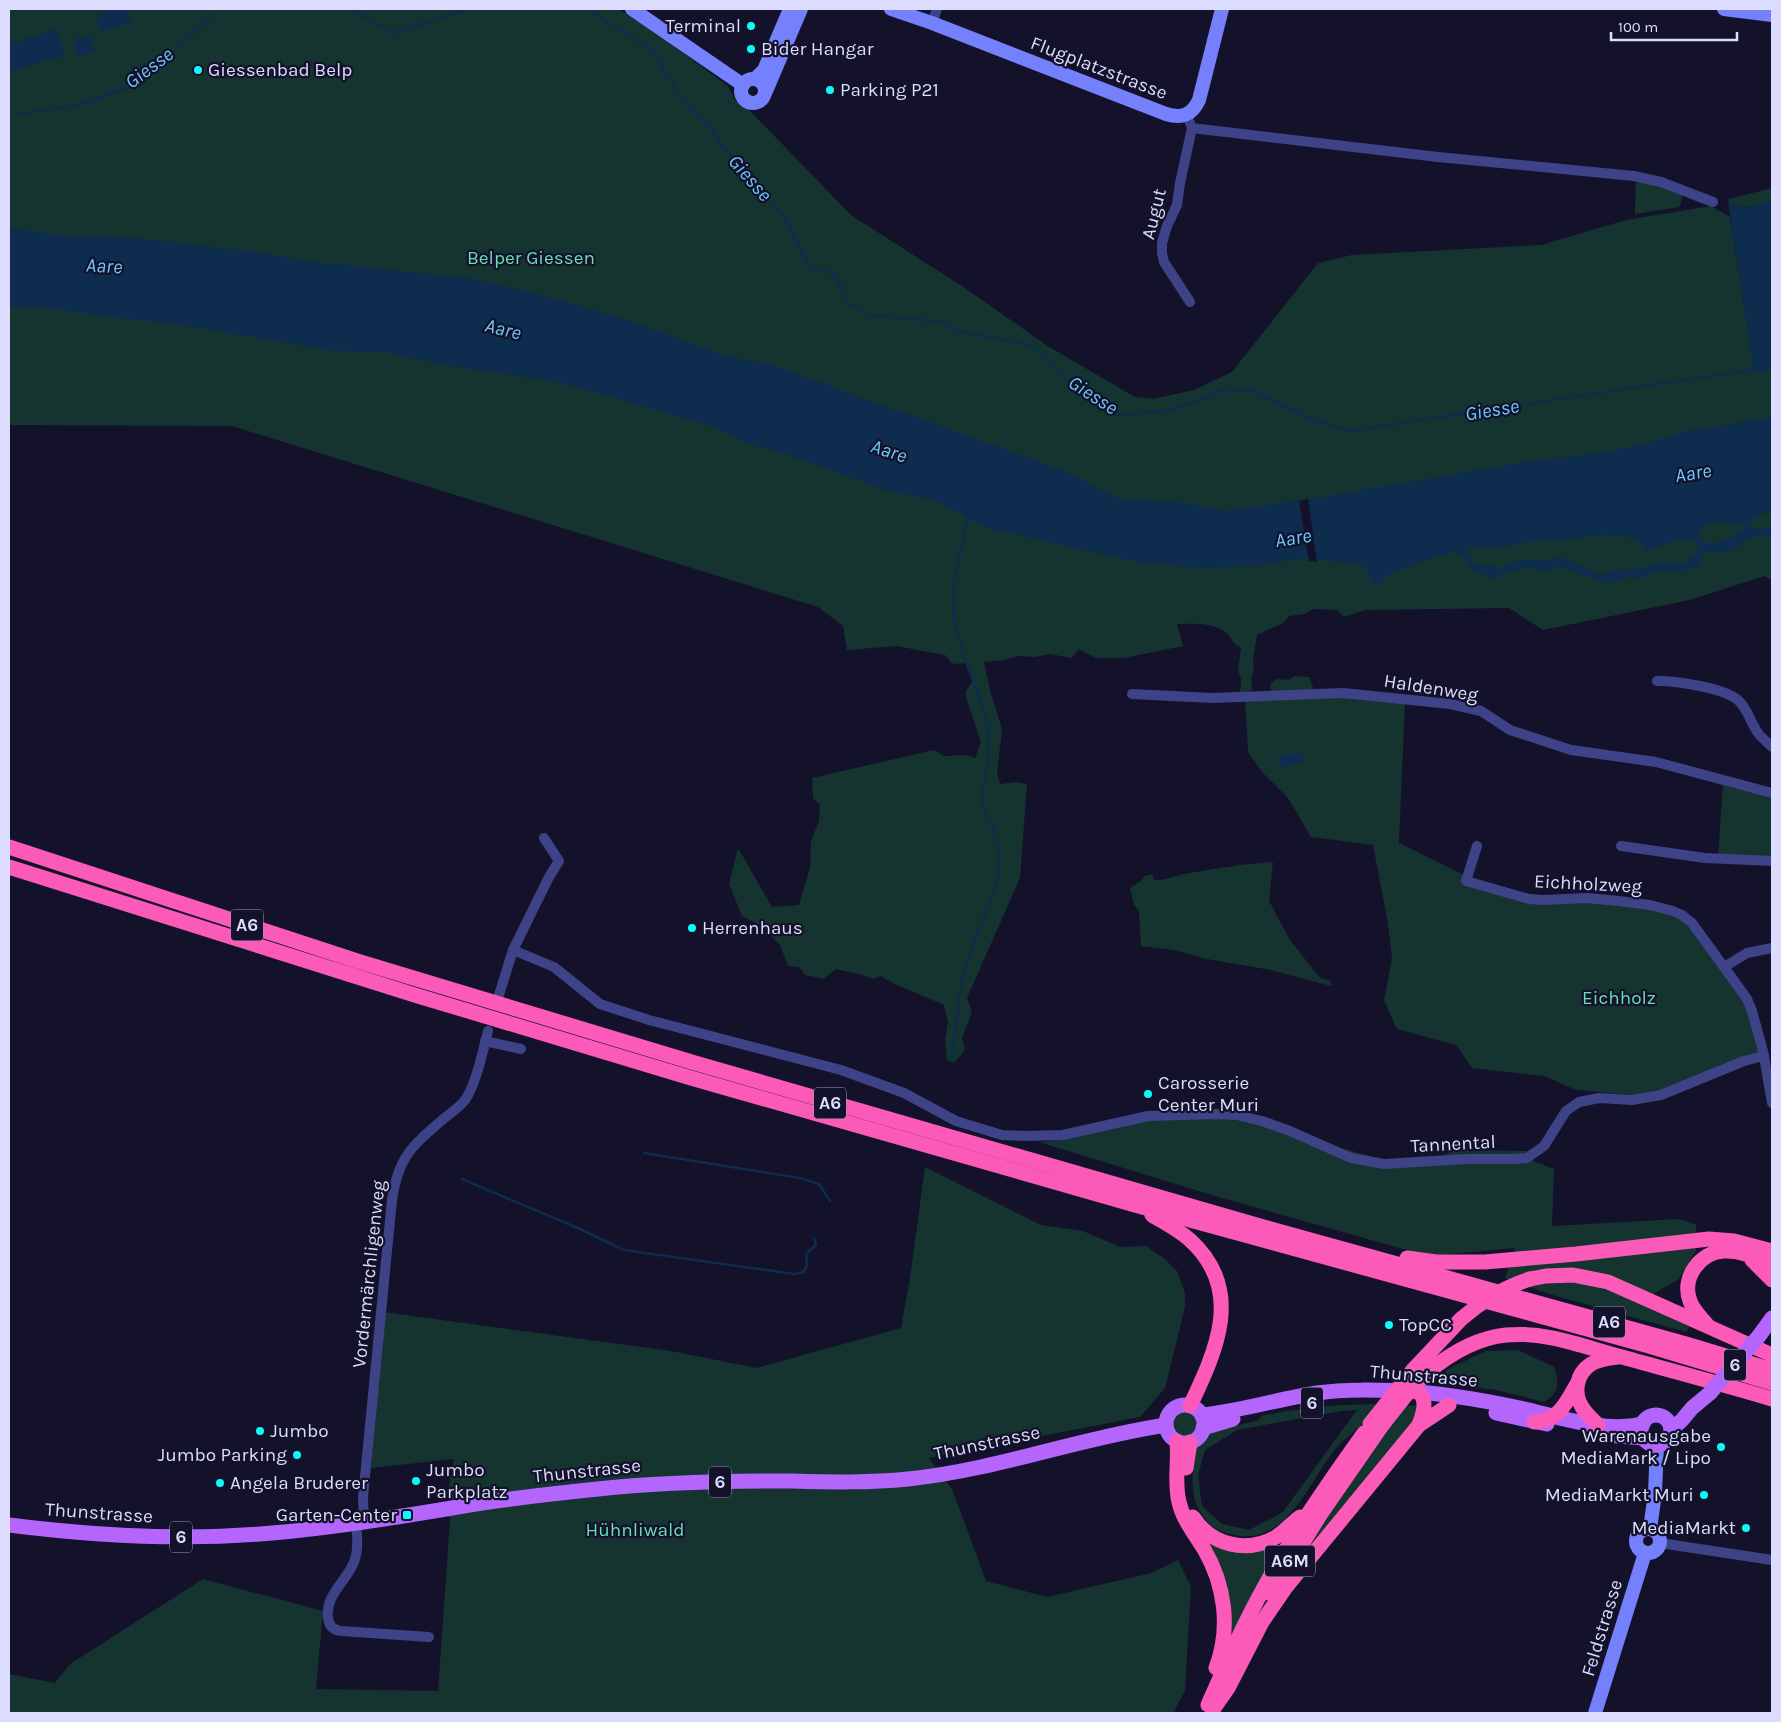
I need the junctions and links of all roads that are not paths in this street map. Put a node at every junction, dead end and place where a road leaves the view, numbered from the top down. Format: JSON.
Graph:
{"nodes":[{"id":1,"x":632,"y":9,"type":"edge"},
{"id":2,"x":790,"y":9,"type":"edge"},
{"id":3,"x":801,"y":9,"type":"edge"},
{"id":4,"x":891,"y":9,"type":"edge"},
{"id":5,"x":937,"y":9,"type":"edge"},
{"id":6,"x":1222,"y":9,"type":"edge"},
{"id":7,"x":1724,"y":9,"type":"edge"},
{"id":8,"x":1772,"y":15,"type":"edge"},
{"id":9,"x":932,"y":23,"type":"junction"},
{"id":10,"x":749,"y":82,"type":"junction"},
{"id":11,"x":766,"y":91,"type":"junction"},
{"id":12,"x":1190,"y":121,"type":"junction"},
{"id":13,"x":1713,"y":202,"type":"dead end"},
{"id":14,"x":1190,"y":302,"type":"dead end"},
{"id":15,"x":1657,"y":681,"type":"dead end"},
{"id":16,"x":1132,"y":694,"type":"dead end"},
{"id":17,"x":1772,"y":747,"type":"edge"},
{"id":18,"x":1772,"y":793,"type":"edge"},
{"id":19,"x":544,"y":838,"type":"dead end"},
{"id":20,"x":1477,"y":846,"type":"dead end"},
{"id":21,"x":1622,"y":846,"type":"dead end"},
{"id":22,"x":9,"y":847,"type":"edge"},
{"id":23,"x":1772,"y":861,"type":"edge"},
{"id":24,"x":9,"y":867,"type":"edge"},
{"id":25,"x":1772,"y":948,"type":"edge"},
{"id":26,"x":513,"y":950,"type":"junction"},
{"id":27,"x":1724,"y":967,"type":"junction"},
{"id":28,"x":500,"y":994,"type":"dead end"},
{"id":29,"x":521,"y":1049,"type":"dead end"},
{"id":30,"x":1764,"y":1056,"type":"junction"},
{"id":31,"x":1772,"y":1102,"type":"edge"},
{"id":32,"x":1136,"y":1205,"type":"junction"},
{"id":33,"x":1336,"y":1247,"type":"junction"},
{"id":34,"x":1772,"y":1251,"type":"edge"},
{"id":35,"x":1745,"y":1254,"type":"junction"},
{"id":36,"x":1772,"y":1264,"type":"edge"},
{"id":37,"x":1772,"y":1280,"type":"edge"},
{"id":38,"x":1772,"y":1318,"type":"edge"},
{"id":39,"x":1709,"y":1327,"type":"junction"},
{"id":40,"x":1772,"y":1355,"type":"edge"},
{"id":41,"x":1619,"y":1357,"type":"junction"},
{"id":42,"x":1772,"y":1370,"type":"edge"},
{"id":43,"x":1772,"y":1383,"type":"edge"},
{"id":44,"x":1577,"y":1384,"type":"junction"},
{"id":45,"x":1421,"y":1397,"type":"junction"},
{"id":46,"x":1772,"y":1399,"type":"edge"},
{"id":47,"x":1449,"y":1405,"type":"junction"},
{"id":48,"x":1198,"y":1416,"type":"junction"},
{"id":49,"x":1554,"y":1416,"type":"junction"},
{"id":50,"x":1534,"y":1422,"type":"junction"},
{"id":51,"x":1377,"y":1424,"type":"junction"},
{"id":52,"x":1668,"y":1424,"type":"junction"},
{"id":53,"x":1166,"y":1425,"type":"junction"},
{"id":54,"x":1419,"y":1425,"type":"junction"},
{"id":55,"x":1598,"y":1425,"type":"junction"},
{"id":56,"x":1648,"y":1436,"type":"junction"},
{"id":57,"x":1184,"y":1441,"type":"junction"},
{"id":58,"x":1311,"y":1508,"type":"junction"},
{"id":59,"x":360,"y":1522,"type":"junction"},
{"id":60,"x":9,"y":1525,"type":"edge"},
{"id":61,"x":1650,"y":1529,"type":"junction"},
{"id":62,"x":1660,"y":1543,"type":"junction"},
{"id":63,"x":1645,"y":1553,"type":"junction"},
{"id":64,"x":1772,"y":1560,"type":"edge"},
{"id":65,"x":429,"y":1637,"type":"dead end"},
{"id":66,"x":1207,"y":1712,"type":"edge"},
{"id":67,"x":1595,"y":1713,"type":"edge"}],
"edges":[{"from":1,"to":10,"type":"street"},
{"from":2,"to":10,"type":"street"},
{"from":3,"to":11,"type":"street"},
{"from":4,"to":9,"type":"street","name":"Flugplatzstrasse"},
{"from":5,"to":9,"type":"street"},
{"from":6,"to":12,"type":"street","name":"Flugplatzstrasse"},
{"from":7,"to":8,"type":"street"},
{"from":9,"to":12,"type":"street","name":"Flugplatzstrasse"},
{"from":10,"to":11,"type":"street"},
{"from":10,"to":11,"type":"street"},
{"from":12,"to":13,"type":"street"},
{"from":12,"to":14,"type":"street","name":"Augut"},
{"from":15,"to":17,"type":"street"},
{"from":16,"to":18,"type":"street","name":"Haldenweg"},
{"from":19,"to":26,"type":"street"},
{"from":20,"to":27,"type":"street","name":"Eichholzweg"},
{"from":21,"to":23,"type":"street"},
{"from":22,"to":33,"type":"highway","number":"A6"},
{"from":24,"to":32,"type":"highway","number":"A6"},
{"from":25,"to":27,"type":"street"},
{"from":26,"to":28,"type":"street"},
{"from":26,"to":30,"type":"street","name":"Tannental"},
{"from":27,"to":30,"type":"street","name":"Eichholzweg"},
{"from":29,"to":59,"type":"street","name":"Vordermärchligenweg"},
{"from":30,"to":31,"type":"street","name":"Eichholzweg"},
{"from":32,"to":43,"type":"highway","number":"A6"},
{"from":32,"to":48,"type":"highway"},
{"from":33,"to":34,"type":"highway"},
{"from":33,"to":42,"type":"highway","number":"A6"},
{"from":35,"to":36,"type":"highway"},
{"from":35,"to":37,"type":"highway"},
{"from":35,"to":39,"type":"highway"},
{"from":38,"to":52,"type":"main road","number":"6","bridge":true},
{"from":39,"to":40,"type":"highway"},
{"from":39,"to":51,"type":"highway","number":"A6M","bridge":true},
{"from":41,"to":44,"type":"highway"},
{"from":41,"to":46,"type":"highway"},
{"from":41,"to":51,"type":"highway","number":"A6M","bridge":true},
{"from":44,"to":49,"type":"highway"},
{"from":44,"to":55,"type":"highway"},
{"from":45,"to":47,"type":"main road","name":"Thunstrasse","number":"6"},
{"from":45,"to":48,"type":"main road","name":"Thunstrasse","number":"6"},
{"from":45,"to":49,"type":"main road","name":"Thunstrasse","number":"6"},
{"from":45,"to":54,"type":"highway"},
{"from":47,"to":50,"type":"main road","name":"Thunstrasse","number":"6"},
{"from":47,"to":54,"type":"highway"},
{"from":48,"to":53,"type":"main road"},
{"from":48,"to":57,"type":"main road"},
{"from":49,"to":50,"type":"highway"},
{"from":49,"to":55,"type":"main road","name":"Thunstrasse","number":"6"},
{"from":50,"to":56,"type":"main road","name":"Thunstrasse","number":"6"},
{"from":51,"to":58,"type":"highway","number":"A6M"},
{"from":51,"to":66,"type":"highway","number":"A6M"},
{"from":52,"to":56,"type":"main road"},
{"from":52,"to":56,"type":"main road"},
{"from":53,"to":57,"type":"main road"},
{"from":53,"to":59,"type":"main road","name":"Thunstrasse","number":"6"},
{"from":54,"to":66,"type":"highway"},
{"from":55,"to":56,"type":"main road","name":"Thunstrasse","number":"6"},
{"from":56,"to":61,"type":"street"},
{"from":57,"to":58,"type":"highway"},
{"from":57,"to":66,"type":"highway"},
{"from":58,"to":66,"type":"highway","number":"A6M"},
{"from":59,"to":60,"type":"main road","name":"Thunstrasse","number":"6"},
{"from":59,"to":65,"type":"street","name":"Vordermärchligenweg"},
{"from":61,"to":62,"type":"street"},
{"from":61,"to":63,"type":"street"},
{"from":62,"to":63,"type":"street"},
{"from":62,"to":64,"type":"street"},
{"from":63,"to":67,"type":"street","name":"Feldstrasse"}]}
